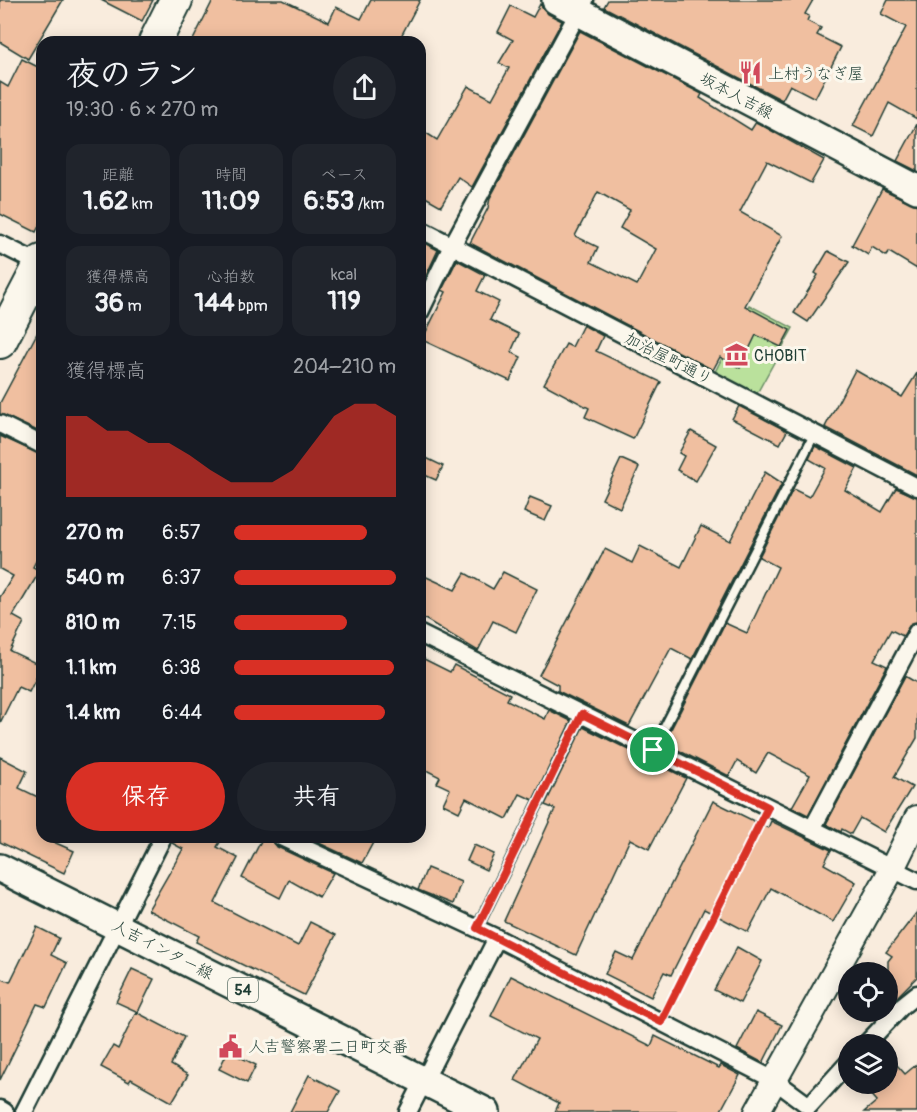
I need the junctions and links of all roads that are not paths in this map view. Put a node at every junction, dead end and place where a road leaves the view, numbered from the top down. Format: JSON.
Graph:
{"nodes":[{"id":1,"x":176,"y":0,"type":"edge"},
{"id":2,"x":574,"y":4,"type":"edge"},
{"id":3,"x":158,"y":36,"type":"edge"},
{"id":4,"x":917,"y":189,"type":"edge"},
{"id":5,"x":426,"y":232,"type":"edge"},
{"id":6,"x":0,"y":244,"type":"edge"},
{"id":7,"x":452,"y":246,"type":"junction"},
{"id":8,"x":36,"y":260,"type":"edge"},
{"id":9,"x":36,"y":272,"type":"edge"},
{"id":10,"x":426,"y":300,"type":"edge"},
{"id":11,"x":0,"y":342,"type":"edge"},
{"id":12,"x":0,"y":424,"type":"edge"},
{"id":13,"x":815,"y":434,"type":"junction"},
{"id":14,"x":36,"y":442,"type":"edge"},
{"id":15,"x":917,"y":487,"type":"edge"},
{"id":16,"x":917,"y":632,"type":"edge"},
{"id":17,"x":426,"y":637,"type":"edge"},
{"id":18,"x":582,"y":714,"type":"junction"},
{"id":19,"x":653,"y":750,"type":"junction"},
{"id":20,"x":917,"y":818,"type":"edge"},
{"id":21,"x":812,"y":829,"type":"junction"},
{"id":22,"x":160,"y":843,"type":"edge"},
{"id":23,"x":293,"y":843,"type":"edge"},
{"id":24,"x":0,"y":868,"type":"edge"},
{"id":25,"x":892,"y":869,"type":"junction"},
{"id":26,"x":917,"y":881,"type":"edge"},
{"id":27,"x":118,"y":927,"type":"junction"},
{"id":28,"x":477,"y":928,"type":"junction"},
{"id":29,"x":497,"y":938,"type":"junction"},
{"id":30,"x":917,"y":994,"type":"edge"},
{"id":31,"x":875,"y":1034,"type":"edge"},
{"id":32,"x":838,"y":1074,"type":"edge"},
{"id":33,"x":423,"y":1080,"type":"junction"},
{"id":34,"x":774,"y":1080,"type":"junction"},
{"id":35,"x":0,"y":1109,"type":"edge"},
{"id":36,"x":5,"y":1112,"type":"edge"},
{"id":37,"x":24,"y":1112,"type":"edge"},
{"id":38,"x":408,"y":1112,"type":"edge"},
{"id":39,"x":486,"y":1112,"type":"edge"},
{"id":40,"x":757,"y":1112,"type":"edge"}],
"edges":[{"from":1,"to":3,"type":"highway"},
{"from":2,"to":4,"type":"main road","name":"坂本人吉線"},
{"from":2,"to":7,"type":"street"},
{"from":5,"to":7,"type":"street","name":"加治屋町通り"},
{"from":6,"to":8,"type":"street"},
{"from":7,"to":10,"type":"street"},
{"from":7,"to":13,"type":"street","name":"加治屋町通り"},
{"from":9,"to":11,"type":"highway"},
{"from":12,"to":14,"type":"street"},
{"from":13,"to":15,"type":"street","name":"加治屋町通り"},
{"from":13,"to":19,"type":"lane"},
{"from":16,"to":21,"type":"street"},
{"from":17,"to":18,"type":"street"},
{"from":18,"to":19,"type":"street"},
{"from":18,"to":28,"type":"lane"},
{"from":19,"to":21,"type":"street"},
{"from":20,"to":25,"type":"street"},
{"from":21,"to":25,"type":"street"},
{"from":22,"to":27,"type":"street"},
{"from":23,"to":28,"type":"street"},
{"from":24,"to":27,"type":"main road","name":"人吉インター線","number":"54"},
{"from":25,"to":26,"type":"street"},
{"from":25,"to":34,"type":"street"},
{"from":27,"to":33,"type":"main road","name":"人吉インター線","number":"54"},
{"from":27,"to":37,"type":"street"},
{"from":28,"to":29,"type":"street"},
{"from":29,"to":33,"type":"street"},
{"from":29,"to":34,"type":"street"},
{"from":30,"to":31,"type":"street"},
{"from":32,"to":34,"type":"street"},
{"from":33,"to":38,"type":"street"},
{"from":33,"to":39,"type":"main road","name":"人吉インター線","number":"54"},
{"from":34,"to":40,"type":"street"},
{"from":35,"to":36,"type":"street"}]}
